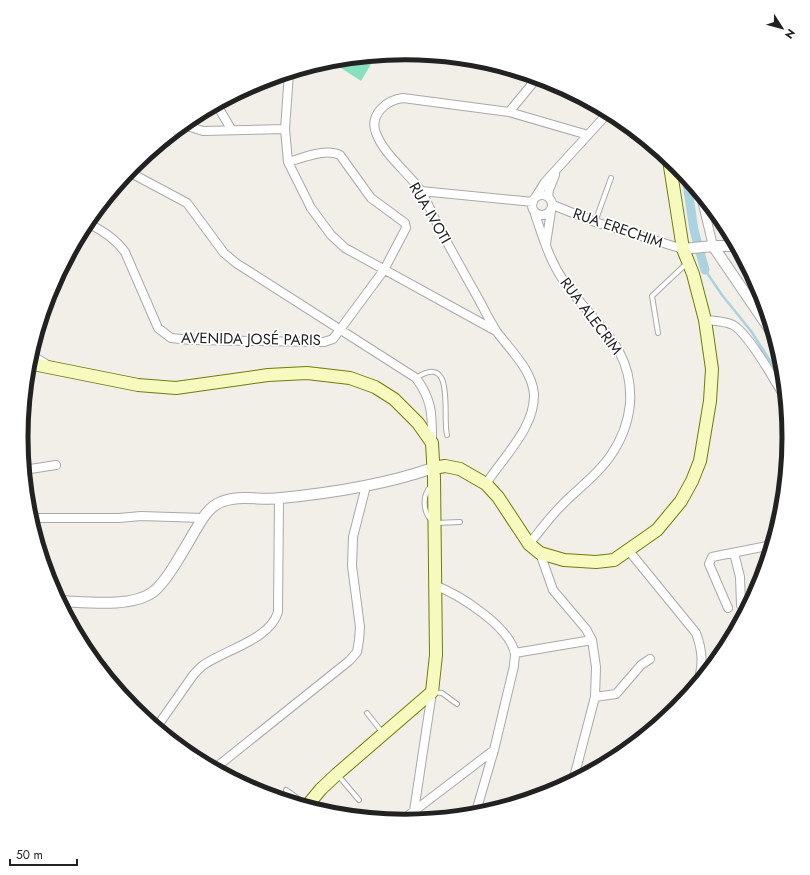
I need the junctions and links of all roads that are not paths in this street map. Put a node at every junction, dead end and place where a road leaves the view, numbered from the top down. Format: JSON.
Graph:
{"nodes":[{"id":1,"x":288,"y":80,"type":"edge"},
{"id":2,"x":533,"y":83,"type":"edge"},
{"id":3,"x":220,"y":110,"type":"edge"},
{"id":4,"x":509,"y":112,"type":"junction"},
{"id":5,"x":604,"y":117,"type":"edge"},
{"id":6,"x":191,"y":127,"type":"edge"},
{"id":7,"x":231,"y":129,"type":"junction"},
{"id":8,"x":285,"y":129,"type":"junction"},
{"id":9,"x":588,"y":135,"type":"junction"},
{"id":10,"x":288,"y":162,"type":"junction"},
{"id":11,"x":557,"y":170,"type":"junction"},
{"id":12,"x":671,"y":170,"type":"edge"},
{"id":13,"x":134,"y":175,"type":"edge"},
{"id":14,"x":611,"y":178,"type":"dead end"},
{"id":15,"x":421,"y":191,"type":"junction"},
{"id":16,"x":548,"y":197,"type":"junction"},
{"id":17,"x":534,"y":200,"type":"junction"},
{"id":18,"x":703,"y":206,"type":"edge"},
{"id":19,"x":552,"y":208,"type":"junction"},
{"id":20,"x":534,"y":211,"type":"junction"},
{"id":21,"x":595,"y":222,"type":"junction"},
{"id":22,"x":93,"y":226,"type":"edge"},
{"id":23,"x":546,"y":246,"type":"junction"},
{"id":24,"x":709,"y":246,"type":"junction"},
{"id":25,"x":729,"y":246,"type":"edge"},
{"id":26,"x":687,"y":249,"type":"junction"},
{"id":27,"x":688,"y":262,"type":"junction"},
{"id":28,"x":384,"y":270,"type":"junction"},
{"id":29,"x":705,"y":320,"type":"junction"},
{"id":30,"x":763,"y":321,"type":"edge"},
{"id":31,"x":341,"y":331,"type":"junction"},
{"id":32,"x":496,"y":331,"type":"junction"},
{"id":33,"x":658,"y":333,"type":"dead end"},
{"id":34,"x":36,"y":358,"type":"edge"},
{"id":35,"x":35,"y":364,"type":"edge"},
{"id":36,"x":52,"y":368,"type":"junction"},
{"id":37,"x":416,"y":378,"type":"junction"},
{"id":38,"x":779,"y":388,"type":"edge"},
{"id":39,"x":447,"y":435,"type":"dead end"},
{"id":40,"x":432,"y":443,"type":"junction"},
{"id":41,"x":56,"y":465,"type":"dead end"},
{"id":42,"x":433,"y":468,"type":"junction"},
{"id":43,"x":30,"y":469,"type":"edge"},
{"id":44,"x":486,"y":484,"type":"junction"},
{"id":45,"x":366,"y":486,"type":"junction"},
{"id":46,"x":279,"y":499,"type":"junction"},
{"id":47,"x":37,"y":518,"type":"edge"},
{"id":48,"x":202,"y":518,"type":"junction"},
{"id":49,"x":460,"y":522,"type":"dead end"},
{"id":50,"x":434,"y":523,"type":"junction"},
{"id":51,"x":529,"y":544,"type":"junction"},
{"id":52,"x":766,"y":546,"type":"edge"},
{"id":53,"x":629,"y":551,"type":"junction"},
{"id":54,"x":734,"y":552,"type":"junction"},
{"id":55,"x":540,"y":553,"type":"junction"},
{"id":56,"x":434,"y":585,"type":"junction"},
{"id":57,"x":66,"y":601,"type":"edge"},
{"id":58,"x":741,"y":605,"type":"dead end"},
{"id":59,"x":728,"y":608,"type":"dead end"},
{"id":60,"x":592,"y":640,"type":"junction"},
{"id":61,"x":515,"y":653,"type":"junction"},
{"id":62,"x":650,"y":659,"type":"dead end"},
{"id":63,"x":702,"y":670,"type":"edge"},
{"id":64,"x":432,"y":692,"type":"junction"},
{"id":65,"x":595,"y":697,"type":"junction"},
{"id":66,"x":457,"y":704,"type":"dead end"},
{"id":67,"x":367,"y":714,"type":"dead end"},
{"id":68,"x":159,"y":724,"type":"edge"},
{"id":69,"x":383,"y":734,"type":"junction"},
{"id":70,"x":494,"y":750,"type":"junction"},
{"id":71,"x":219,"y":765,"type":"edge"},
{"id":72,"x":337,"y":774,"type":"junction"},
{"id":73,"x":575,"y":774,"type":"edge"},
{"id":74,"x":286,"y":790,"type":"dead end"},
{"id":75,"x":297,"y":799,"type":"edge"},
{"id":76,"x":360,"y":800,"type":"dead end"},
{"id":77,"x":312,"y":803,"type":"edge"},
{"id":78,"x":477,"y":807,"type":"edge"},
{"id":79,"x":414,"y":811,"type":"junction"},
{"id":80,"x":410,"y":814,"type":"edge"}],
"edges":[{"from":1,"to":8,"type":"street"},
{"from":2,"to":4,"type":"street"},
{"from":3,"to":7,"type":"street"},
{"from":4,"to":9,"type":"street","name":"RUA IVOTI"},
{"from":4,"to":15,"type":"street","name":"RUA IVOTI"},
{"from":5,"to":9,"type":"street"},
{"from":6,"to":7,"type":"street"},
{"from":7,"to":8,"type":"street"},
{"from":8,"to":10,"type":"street"},
{"from":9,"to":11,"type":"street"},
{"from":10,"to":28,"type":"street"},
{"from":10,"to":28,"type":"street"},
{"from":11,"to":16,"type":"street"},
{"from":11,"to":17,"type":"street"},
{"from":12,"to":26,"type":"main road"},
{"from":13,"to":31,"type":"street"},
{"from":14,"to":21,"type":"lane"},
{"from":15,"to":17,"type":"street"},
{"from":15,"to":32,"type":"street","name":"RUA IVOTI"},
{"from":16,"to":17,"type":"street"},
{"from":16,"to":19,"type":"street"},
{"from":17,"to":20,"type":"street"},
{"from":18,"to":24,"type":"street"},
{"from":19,"to":20,"type":"street"},
{"from":19,"to":21,"type":"street","name":"RUA ERECHIM"},
{"from":19,"to":23,"type":"street"},
{"from":20,"to":23,"type":"street","name":"RUA ALECRIM"},
{"from":21,"to":26,"type":"street","name":"RUA ERECHIM"},
{"from":22,"to":31,"type":"street","name":"AVENIDA JOSÉ PARIS"},
{"from":23,"to":51,"type":"street","name":"RUA ALECRIM"},
{"from":24,"to":25,"type":"street"},
{"from":24,"to":26,"type":"street"},
{"from":24,"to":30,"type":"street"},
{"from":26,"to":27,"type":"main road"},
{"from":27,"to":29,"type":"main road"},
{"from":27,"to":33,"type":"lane"},
{"from":28,"to":31,"type":"street"},
{"from":28,"to":32,"type":"street"},
{"from":29,"to":38,"type":"street"},
{"from":29,"to":53,"type":"main road"},
{"from":31,"to":37,"type":"street","name":"AVENIDA JOSÉ PARIS"},
{"from":32,"to":44,"type":"street","name":"RUA IVOTI"},
{"from":34,"to":36,"type":"street"},
{"from":35,"to":36,"type":"main road"},
{"from":36,"to":40,"type":"main road"},
{"from":37,"to":39,"type":"lane"},
{"from":37,"to":40,"type":"street","name":"AVENIDA JOSÉ PARIS"},
{"from":40,"to":42,"type":"main road"},
{"from":41,"to":43,"type":"street"},
{"from":42,"to":44,"type":"main road"},
{"from":42,"to":45,"type":"street"},
{"from":42,"to":50,"type":"main road"},
{"from":44,"to":51,"type":"main road"},
{"from":45,"to":46,"type":"street"},
{"from":45,"to":71,"type":"street"},
{"from":46,"to":48,"type":"street"},
{"from":46,"to":68,"type":"street"},
{"from":47,"to":48,"type":"street"},
{"from":48,"to":57,"type":"street"},
{"from":49,"to":50,"type":"lane"},
{"from":50,"to":56,"type":"main road"},
{"from":51,"to":55,"type":"main road"},
{"from":52,"to":54,"type":"street"},
{"from":53,"to":55,"type":"main road"},
{"from":53,"to":63,"type":"street"},
{"from":54,"to":58,"type":"street"},
{"from":54,"to":59,"type":"street"},
{"from":55,"to":60,"type":"street"},
{"from":56,"to":61,"type":"street"},
{"from":56,"to":64,"type":"main road"},
{"from":60,"to":61,"type":"street"},
{"from":60,"to":65,"type":"street"},
{"from":61,"to":70,"type":"street"},
{"from":62,"to":65,"type":"street"},
{"from":64,"to":66,"type":"lane"},
{"from":64,"to":69,"type":"main road"},
{"from":64,"to":79,"type":"street"},
{"from":65,"to":73,"type":"street"},
{"from":67,"to":69,"type":"lane"},
{"from":69,"to":72,"type":"main road"},
{"from":70,"to":78,"type":"street"},
{"from":70,"to":79,"type":"street"},
{"from":72,"to":76,"type":"lane"},
{"from":72,"to":77,"type":"main road"},
{"from":74,"to":75,"type":"lane"},
{"from":79,"to":80,"type":"street"}]}
